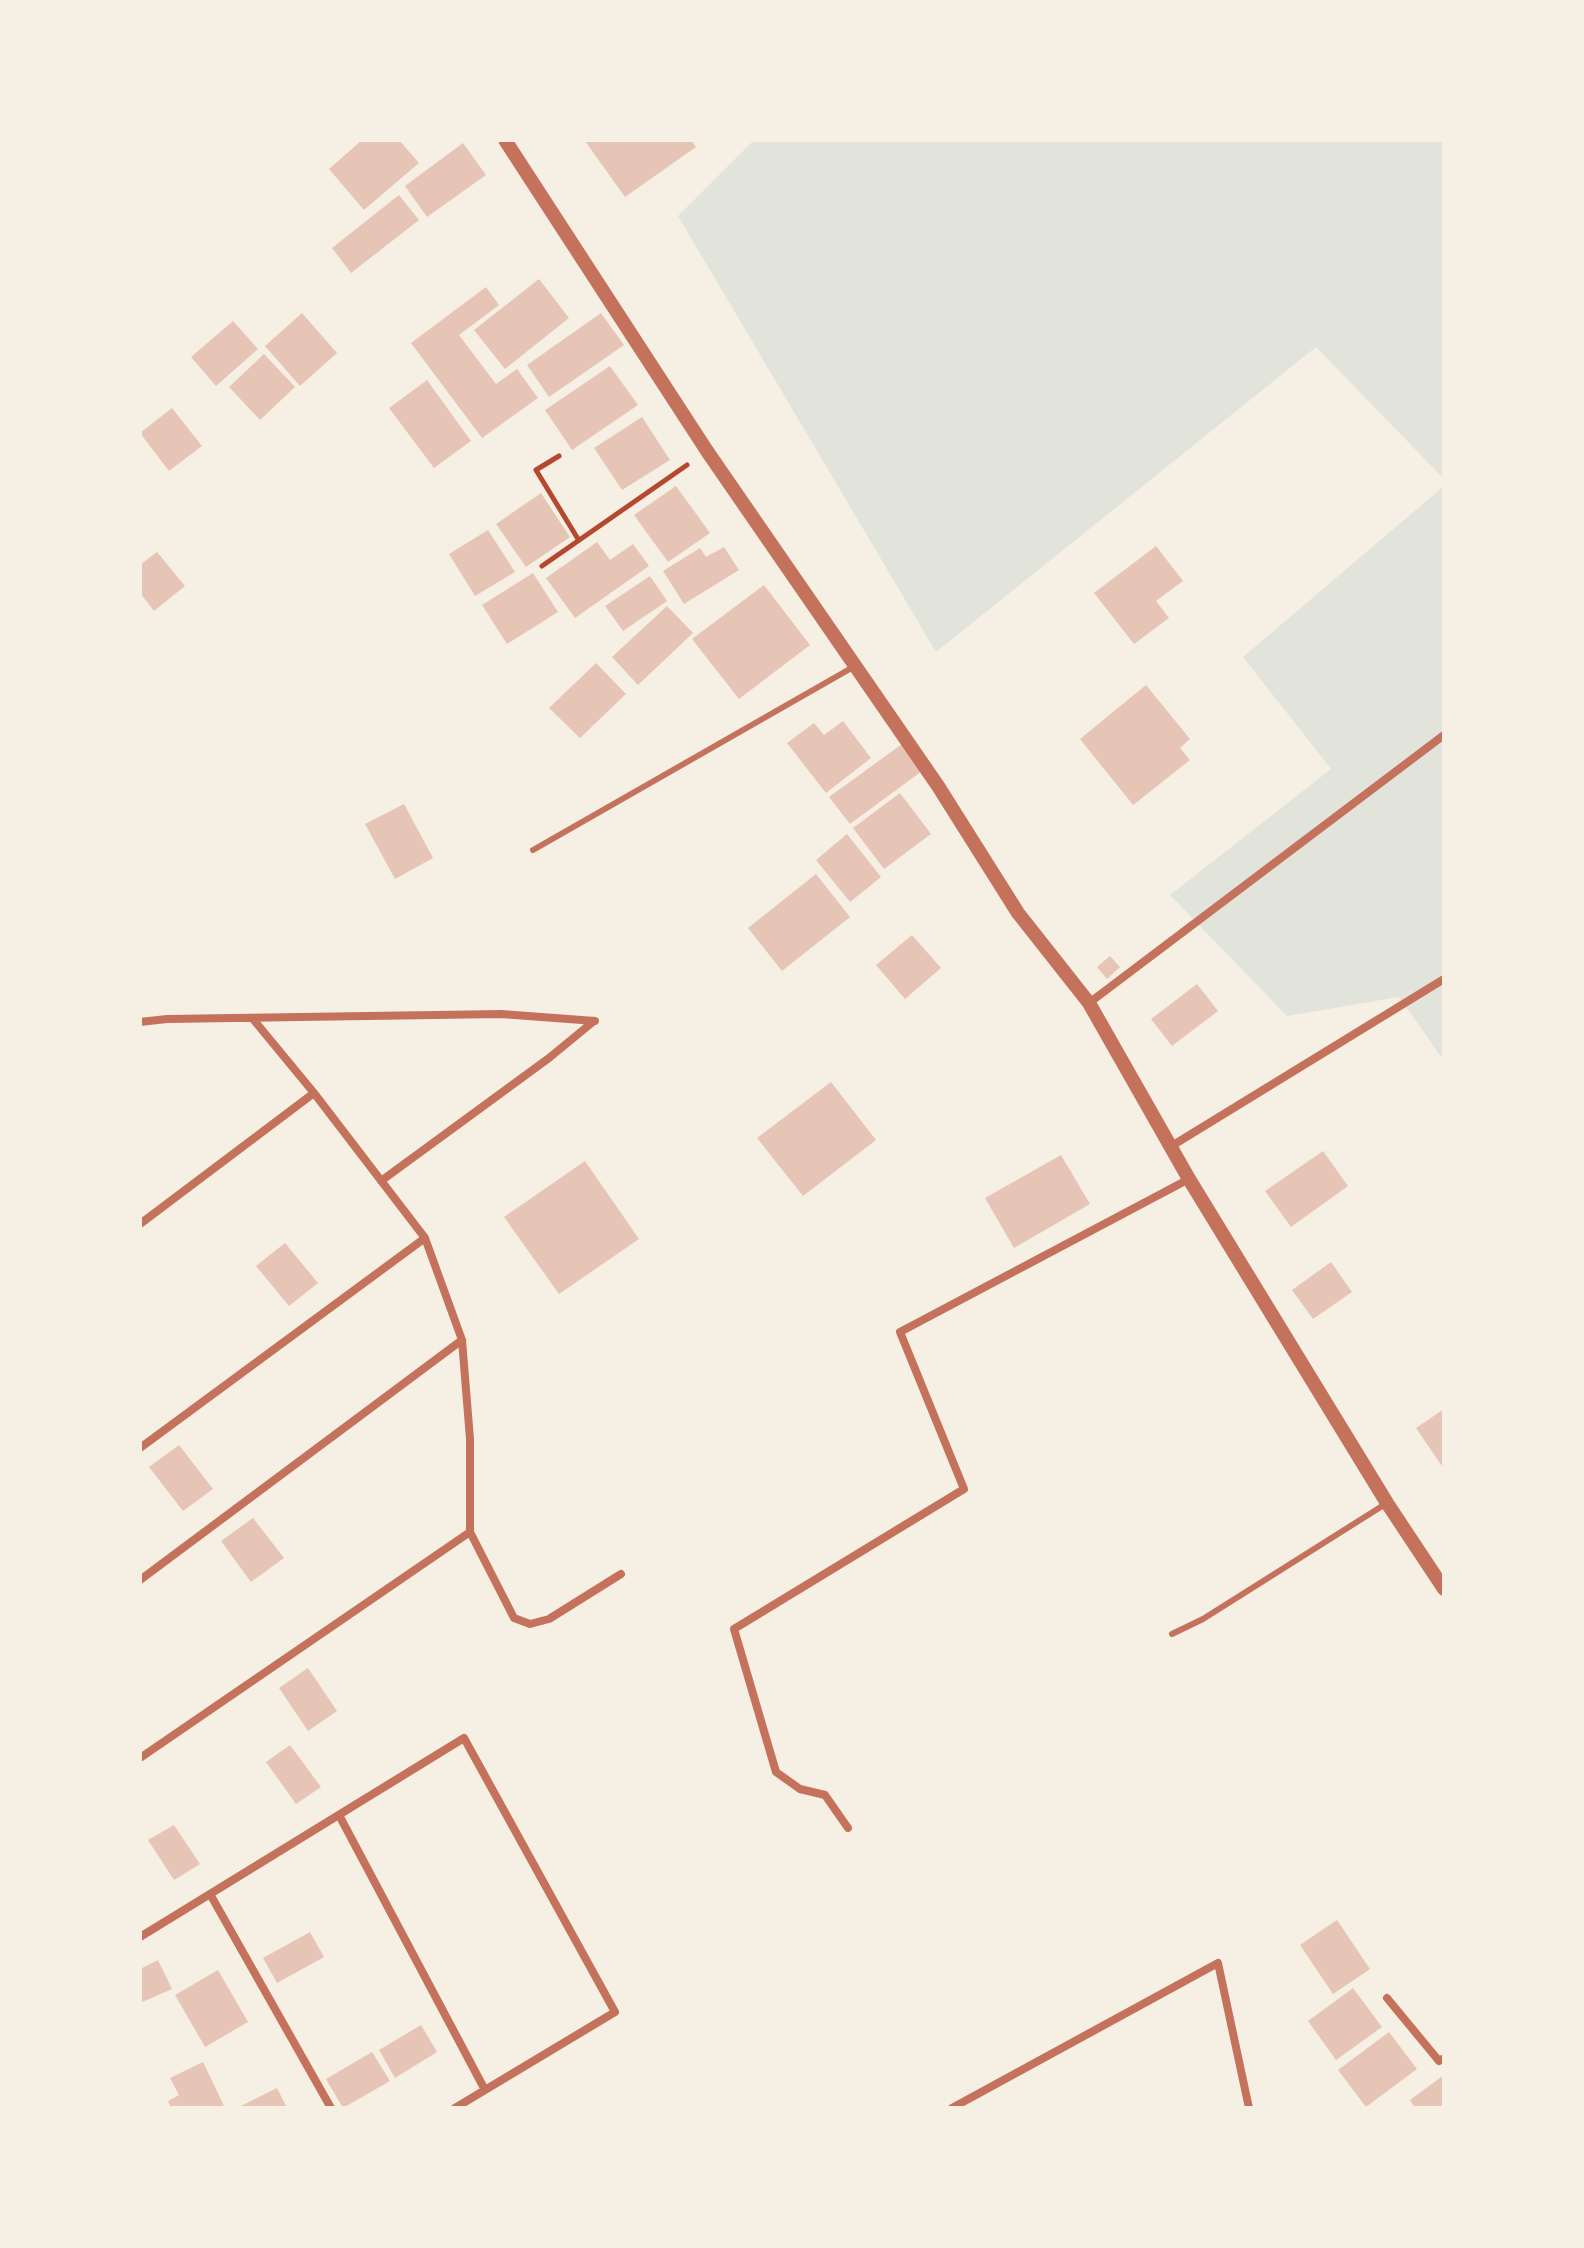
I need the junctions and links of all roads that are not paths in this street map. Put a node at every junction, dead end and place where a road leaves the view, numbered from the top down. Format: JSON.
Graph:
{"nodes":[{"id":1,"x":505,"y":140,"type":"edge"},
{"id":2,"x":855,"y":666,"type":"junction"},
{"id":3,"x":1444,"y":735,"type":"edge"},
{"id":4,"x":533,"y":850,"type":"dead end"},
{"id":5,"x":1444,"y":979,"type":"edge"},
{"id":6,"x":1089,"y":1003,"type":"junction"},
{"id":7,"x":253,"y":1019,"type":"junction"},
{"id":8,"x":140,"y":1022,"type":"edge"},
{"id":9,"x":314,"y":1093,"type":"junction"},
{"id":10,"x":1170,"y":1147,"type":"junction"},
{"id":11,"x":1189,"y":1179,"type":"junction"},
{"id":12,"x":381,"y":1181,"type":"junction"},
{"id":13,"x":140,"y":1224,"type":"edge"},
{"id":14,"x":425,"y":1238,"type":"junction"},
{"id":15,"x":462,"y":1340,"type":"junction"},
{"id":16,"x":140,"y":1448,"type":"edge"},
{"id":17,"x":1387,"y":1503,"type":"junction"},
{"id":18,"x":470,"y":1532,"type":"junction"},
{"id":19,"x":621,"y":1574,"type":"dead end"},
{"id":20,"x":140,"y":1580,"type":"edge"},
{"id":21,"x":1444,"y":1589,"type":"edge"},
{"id":22,"x":1172,"y":1634,"type":"dead end"},
{"id":23,"x":140,"y":1758,"type":"edge"},
{"id":24,"x":339,"y":1815,"type":"junction"},
{"id":25,"x":848,"y":1828,"type":"dead end"},
{"id":26,"x":210,"y":1894,"type":"junction"},
{"id":27,"x":140,"y":1937,"type":"edge"},
{"id":28,"x":1387,"y":1998,"type":"dead end"},
{"id":29,"x":1444,"y":2058,"type":"edge"},
{"id":30,"x":485,"y":2090,"type":"junction"},
{"id":31,"x":331,"y":2108,"type":"edge"},
{"id":32,"x":455,"y":2108,"type":"edge"},
{"id":33,"x":952,"y":2108,"type":"edge"},
{"id":34,"x":1249,"y":2108,"type":"edge"}],
"edges":[{"from":1,"to":2,"type":"street"},
{"from":2,"to":4,"type":"lane"},
{"from":2,"to":6,"type":"street"},
{"from":3,"to":6,"type":"street"},
{"from":5,"to":10,"type":"street"},
{"from":6,"to":10,"type":"street"},
{"from":7,"to":8,"type":"street"},
{"from":7,"to":9,"type":"street"},
{"from":7,"to":12,"type":"street"},
{"from":9,"to":12,"type":"street"},
{"from":9,"to":13,"type":"street"},
{"from":10,"to":11,"type":"street"},
{"from":11,"to":17,"type":"street"},
{"from":11,"to":25,"type":"street"},
{"from":12,"to":14,"type":"street"},
{"from":14,"to":15,"type":"street"},
{"from":14,"to":16,"type":"street"},
{"from":15,"to":18,"type":"street"},
{"from":15,"to":20,"type":"street"},
{"from":17,"to":21,"type":"street"},
{"from":17,"to":22,"type":"lane"},
{"from":18,"to":19,"type":"street"},
{"from":18,"to":23,"type":"street"},
{"from":24,"to":26,"type":"street"},
{"from":24,"to":30,"type":"street"},
{"from":24,"to":30,"type":"street"},
{"from":26,"to":27,"type":"street"},
{"from":26,"to":31,"type":"street"},
{"from":28,"to":29,"type":"street"},
{"from":30,"to":32,"type":"street"},
{"from":33,"to":34,"type":"street"}]}
